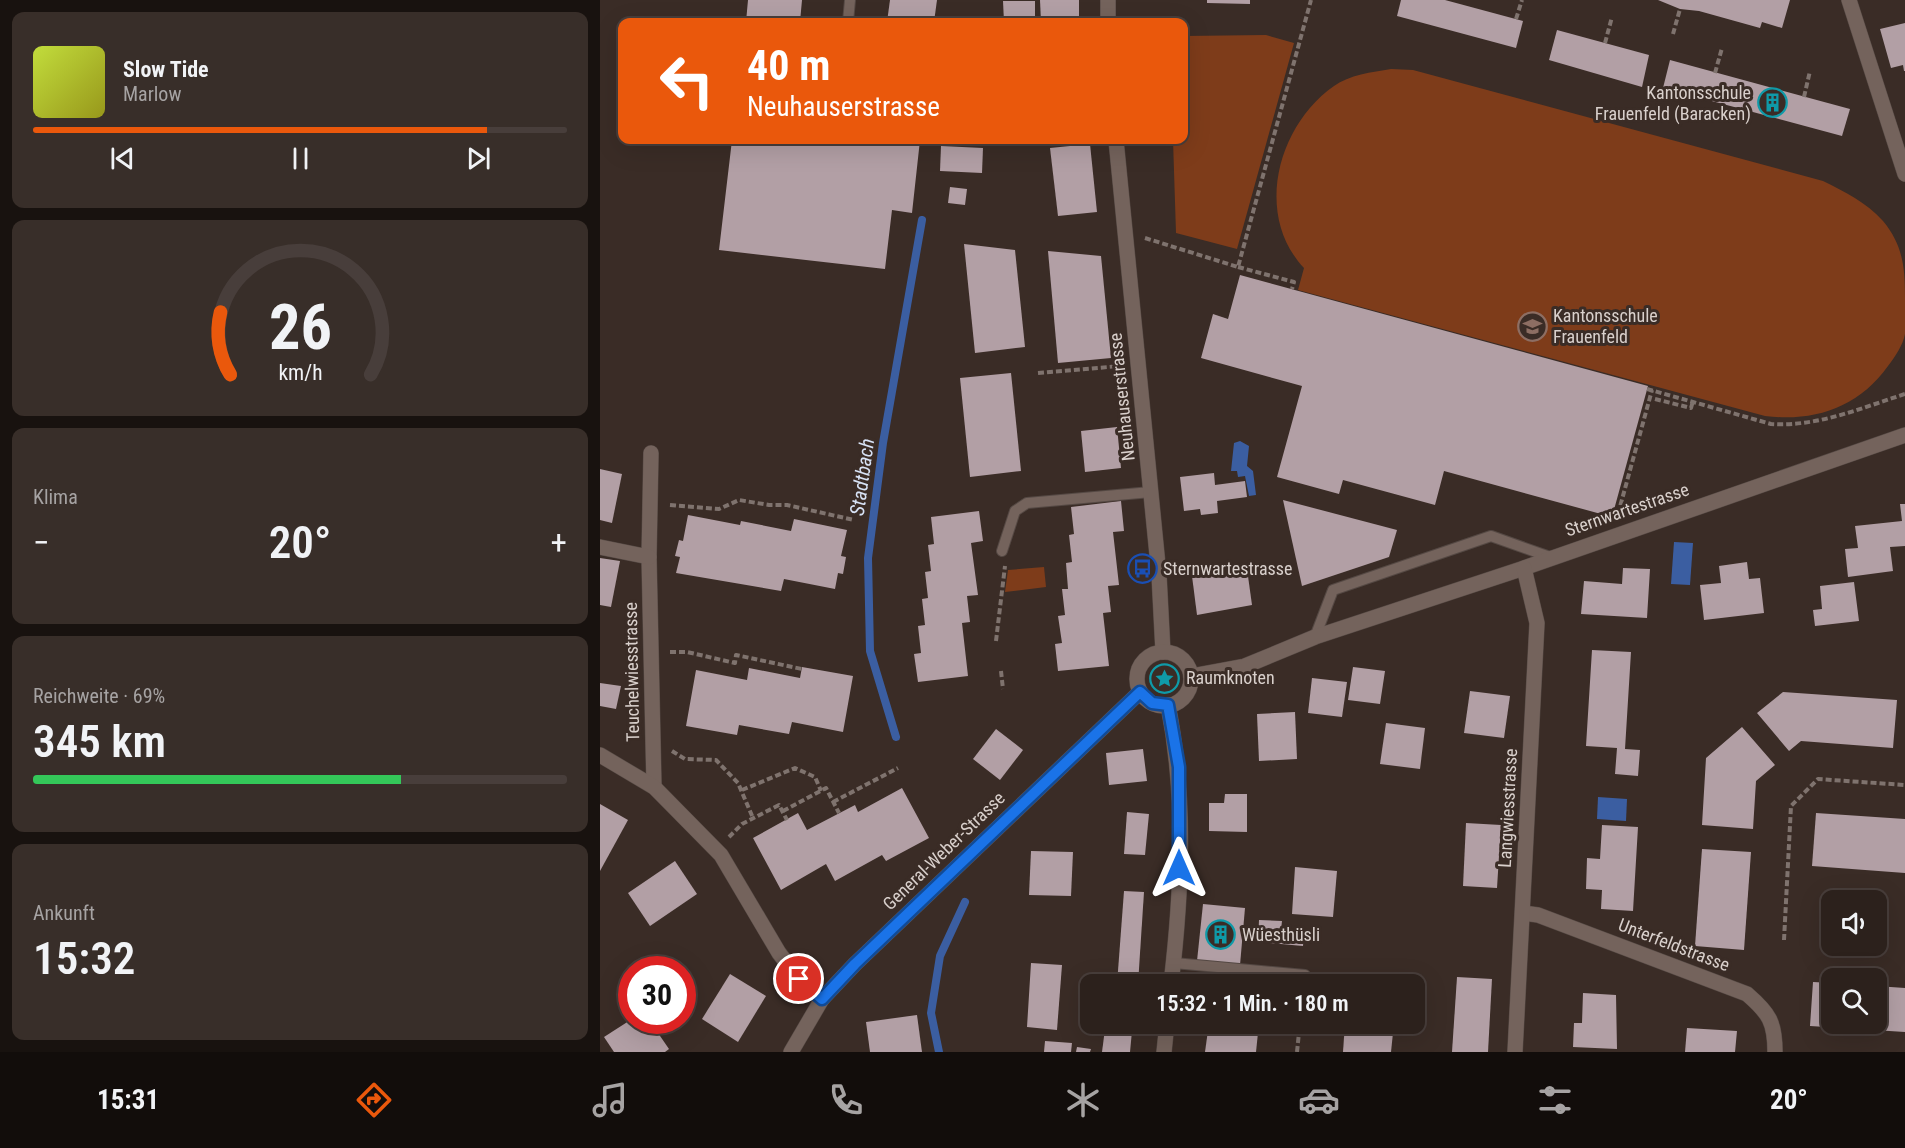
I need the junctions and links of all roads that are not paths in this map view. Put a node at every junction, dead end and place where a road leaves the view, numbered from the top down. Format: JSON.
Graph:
{"nodes":[{"id":1,"x":850,"y":0,"type":"edge"},
{"id":2,"x":1108,"y":0,"type":"edge"},
{"id":3,"x":1849,"y":0,"type":"edge"},
{"id":4,"x":848,"y":18,"type":"edge"},
{"id":5,"x":1108,"y":18,"type":"edge"},
{"id":6,"x":1116,"y":144,"type":"edge"},
{"id":7,"x":1905,"y":174,"type":"edge"},
{"id":8,"x":1905,"y":435,"type":"edge"},
{"id":9,"x":651,"y":453,"type":"dead end"},
{"id":10,"x":1151,"y":492,"type":"junction"},
{"id":11,"x":600,"y":547,"type":"edge"},
{"id":12,"x":1002,"y":550,"type":"road end"},
{"id":13,"x":649,"y":557,"type":"junction"},
{"id":14,"x":1550,"y":557,"type":"junction"},
{"id":15,"x":1524,"y":568,"type":"junction"},
{"id":16,"x":1315,"y":637,"type":"junction"},
{"id":17,"x":1163,"y":652,"type":"junction"},
{"id":18,"x":1191,"y":676,"type":"junction"},
{"id":19,"x":1140,"y":692,"type":"junction"},
{"id":20,"x":1168,"y":705,"type":"junction"},
{"id":21,"x":600,"y":755,"type":"edge"},
{"id":22,"x":654,"y":787,"type":"junction"},
{"id":23,"x":1522,"y":913,"type":"junction"},
{"id":24,"x":1174,"y":963,"type":"junction"},
{"id":25,"x":1172,"y":974,"type":"edge"},
{"id":26,"x":1294,"y":974,"type":"edge"},
{"id":27,"x":822,"y":999,"type":"junction"},
{"id":28,"x":1166,"y":1034,"type":"edge"},
{"id":29,"x":791,"y":1052,"type":"edge"},
{"id":30,"x":1164,"y":1052,"type":"edge"},
{"id":31,"x":1515,"y":1052,"type":"edge"},
{"id":32,"x":1775,"y":1052,"type":"edge"}],
"edges":[{"from":1,"to":4,"type":"lane"},
{"from":2,"to":5,"type":"street"},
{"from":3,"to":7,"type":"street"},
{"from":6,"to":10,"type":"street","name":"Neuhauserstrasse"},
{"from":8,"to":14,"type":"street","name":"Sternwartestrasse"},
{"from":9,"to":13,"type":"street","name":"Teuchelwiesstrasse"},
{"from":10,"to":12,"type":"lane"},
{"from":10,"to":17,"type":"street","name":"Neuhauserstrasse"},
{"from":11,"to":13,"type":"street"},
{"from":13,"to":22,"type":"street","name":"Teuchelwiesstrasse"},
{"from":14,"to":15,"type":"street","name":"Sternwartestrasse"},
{"from":14,"to":16,"type":"lane"},
{"from":15,"to":16,"type":"street","name":"Sternwartestrasse"},
{"from":15,"to":23,"type":"street","name":"Langwiesstrasse"},
{"from":16,"to":18,"type":"street","name":"Sternwartestrasse"},
{"from":17,"to":18,"type":"street"},
{"from":17,"to":19,"type":"street"},
{"from":18,"to":20,"type":"street"},
{"from":19,"to":20,"type":"street"},
{"from":19,"to":27,"type":"street","name":"General-Weber-Strasse"},
{"from":20,"to":24,"type":"street"},
{"from":21,"to":22,"type":"street"},
{"from":22,"to":27,"type":"street"},
{"from":23,"to":31,"type":"street","name":"Langwiesstrasse"},
{"from":23,"to":32,"type":"street","name":"Unterfeldstrasse"},
{"from":24,"to":25,"type":"street"},
{"from":24,"to":26,"type":"lane"},
{"from":27,"to":29,"type":"street","name":"General-Weber-Strasse"},
{"from":28,"to":30,"type":"street"}]}
